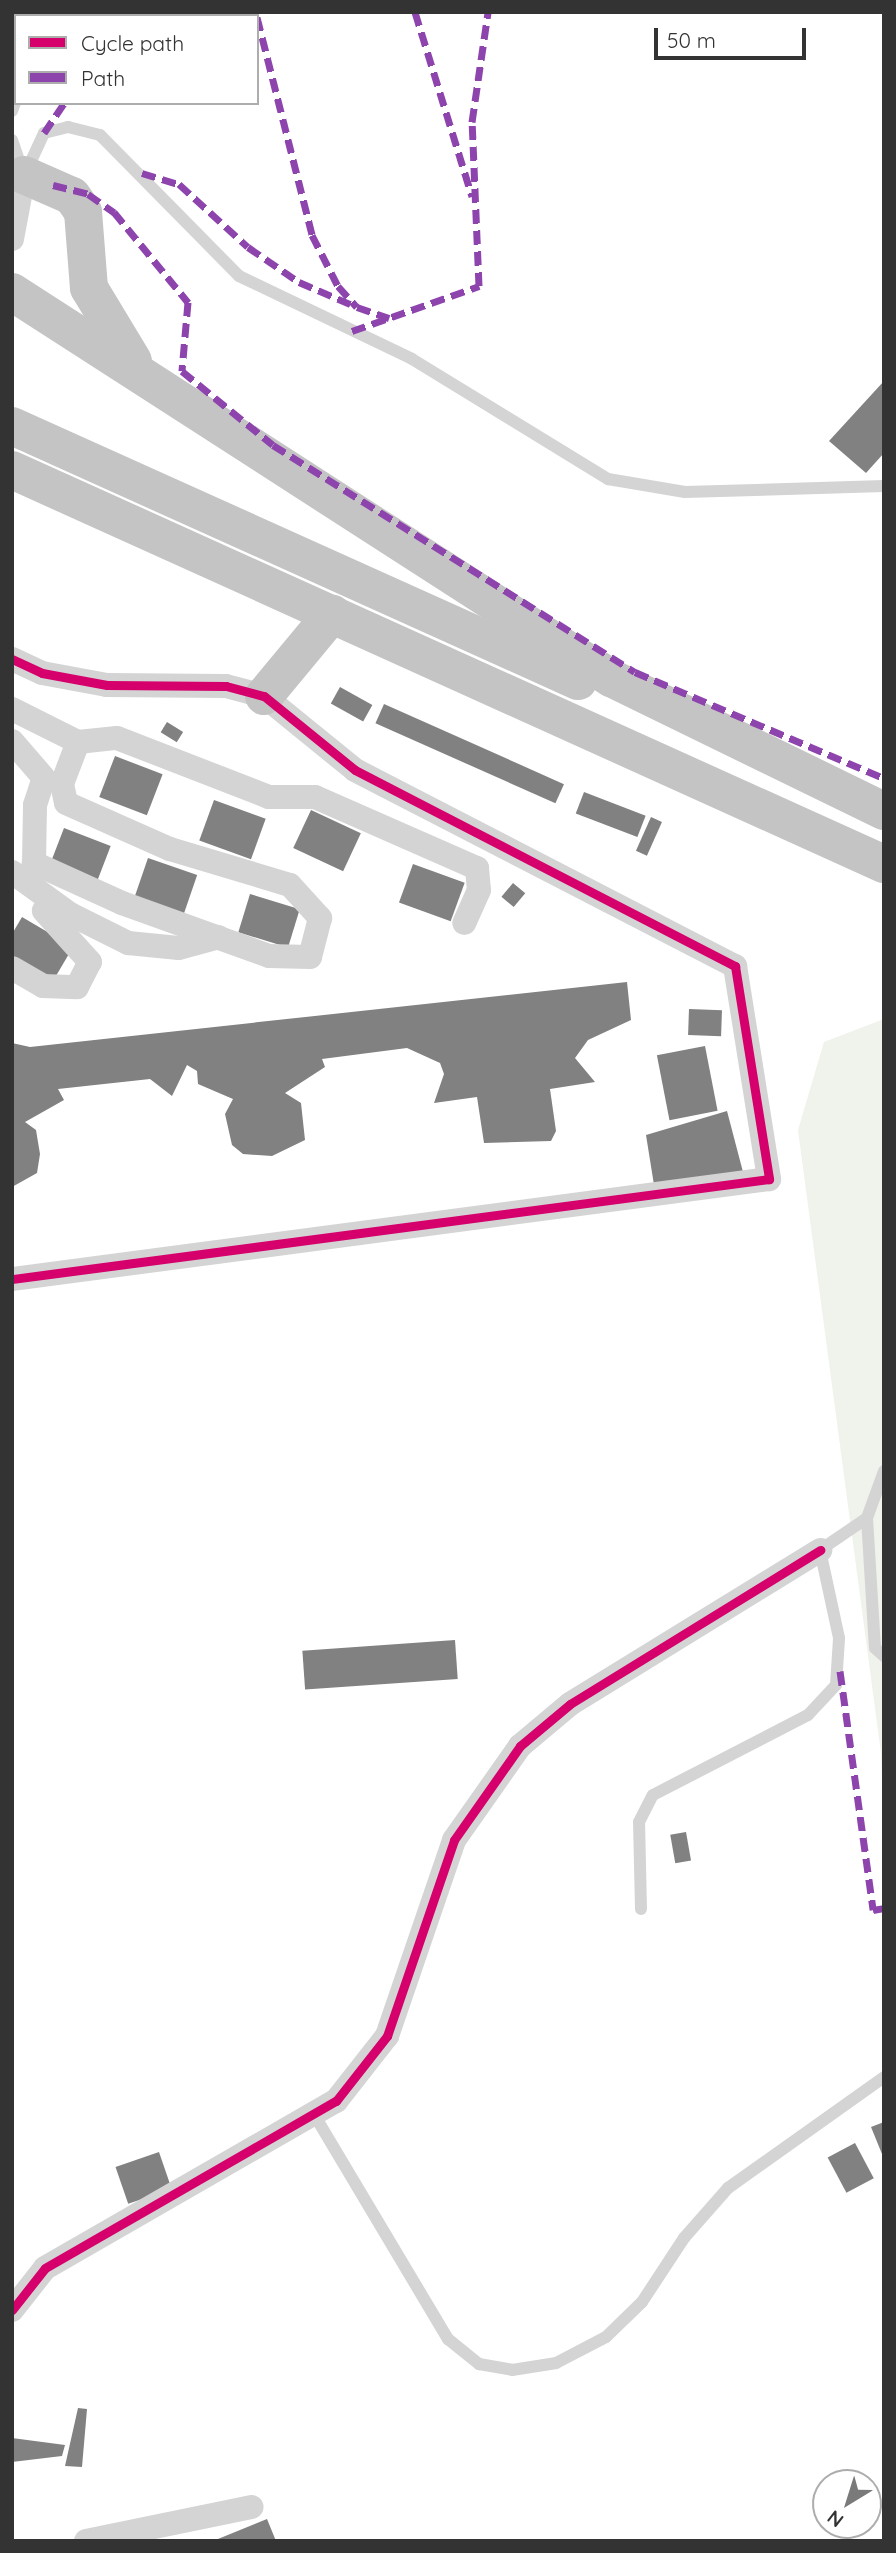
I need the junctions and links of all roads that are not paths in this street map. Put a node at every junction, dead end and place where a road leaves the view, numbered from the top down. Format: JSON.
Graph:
{"nodes":[{"id":1,"x":12,"y":140,"type":"edge"},
{"id":2,"x":18,"y":174,"type":"edge"},
{"id":3,"x":12,"y":239,"type":"edge"},
{"id":4,"x":24,"y":300,"type":"edge"},
{"id":5,"x":147,"y":379,"type":"junction"},
{"id":6,"x":19,"y":429,"type":"edge"},
{"id":7,"x":15,"y":471,"type":"edge"},
{"id":8,"x":884,"y":486,"type":"edge"},
{"id":9,"x":332,"y":614,"type":"junction"},
{"id":10,"x":12,"y":659,"type":"edge"},
{"id":11,"x":264,"y":696,"type":"junction"},
{"id":12,"x":12,"y":709,"type":"edge"},
{"id":13,"x":12,"y":741,"type":"edge"},
{"id":14,"x":78,"y":742,"type":"junction"},
{"id":15,"x":884,"y":811,"type":"edge"},
{"id":16,"x":884,"y":818,"type":"edge"},
{"id":17,"x":884,"y":864,"type":"edge"},
{"id":18,"x":12,"y":872,"type":"edge"},
{"id":19,"x":12,"y":887,"type":"edge"},
{"id":20,"x":464,"y":923,"type":"dead end"},
{"id":21,"x":219,"y":937,"type":"junction"},
{"id":22,"x":12,"y":968,"type":"edge"},
{"id":23,"x":12,"y":1279,"type":"edge"},
{"id":24,"x":884,"y":1471,"type":"edge"},
{"id":25,"x":867,"y":1518,"type":"junction"},
{"id":26,"x":820,"y":1550,"type":"junction"},
{"id":27,"x":884,"y":1656,"type":"edge"},
{"id":28,"x":641,"y":1909,"type":"dead end"},
{"id":29,"x":884,"y":2077,"type":"edge"},
{"id":30,"x":315,"y":2116,"type":"junction"},
{"id":31,"x":14,"y":2299,"type":"edge"},
{"id":32,"x":252,"y":2507,"type":"dead end"},
{"id":33,"x":172,"y":2532,"type":"edge"},
{"id":34,"x":86,"y":2541,"type":"edge"}],
"edges":[{"from":1,"to":2,"type":"lane"},
{"from":2,"to":3,"type":"street"},
{"from":2,"to":5,"type":"highway"},
{"from":2,"to":8,"type":"lane"},
{"from":4,"to":5,"type":"highway"},
{"from":5,"to":15,"type":"highway"},
{"from":6,"to":16,"type":"highway"},
{"from":7,"to":9,"type":"highway"},
{"from":9,"to":11,"type":"highway"},
{"from":9,"to":17,"type":"highway"},
{"from":10,"to":11,"type":"street"},
{"from":11,"to":23,"type":"street"},
{"from":12,"to":14,"type":"street"},
{"from":13,"to":21,"type":"street"},
{"from":14,"to":20,"type":"street"},
{"from":14,"to":21,"type":"street"},
{"from":18,"to":21,"type":"street"},
{"from":19,"to":22,"type":"street"},
{"from":24,"to":25,"type":"lane"},
{"from":25,"to":26,"type":"lane"},
{"from":25,"to":27,"type":"lane"},
{"from":26,"to":28,"type":"lane"},
{"from":26,"to":30,"type":"street"},
{"from":29,"to":30,"type":"lane"},
{"from":30,"to":31,"type":"street"},
{"from":32,"to":33,"type":"street"},
{"from":33,"to":34,"type":"street"}]}
